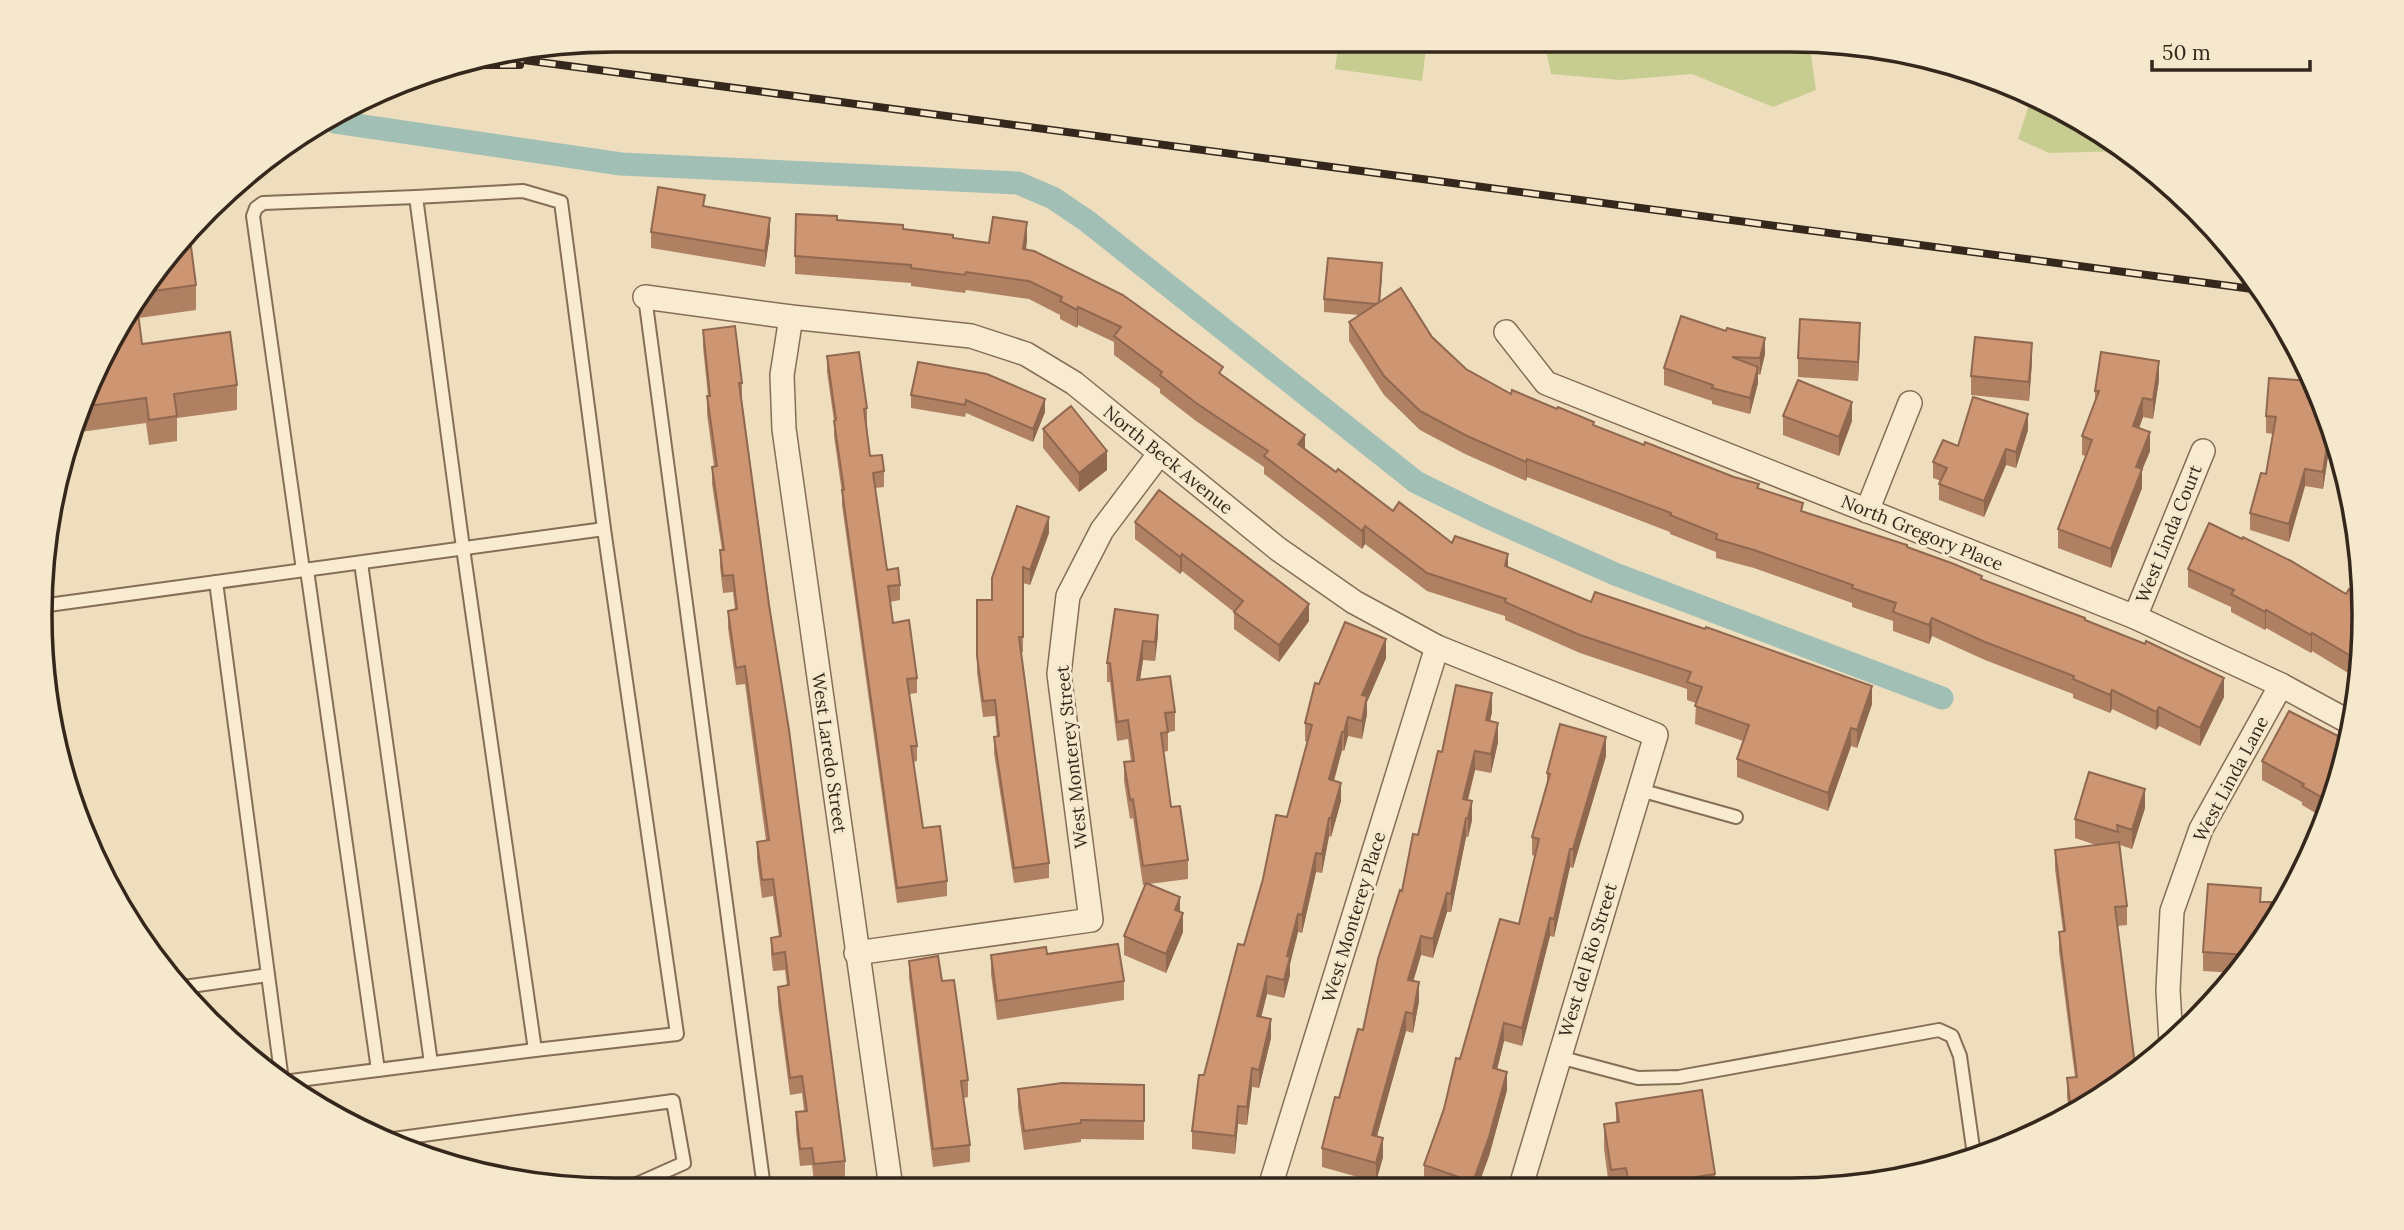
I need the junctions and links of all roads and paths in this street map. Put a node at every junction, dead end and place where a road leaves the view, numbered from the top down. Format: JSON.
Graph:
{"nodes":[{"id":1,"x":416,"y":197,"type":"junction"},
{"id":2,"x":645,"y":297,"type":"joint"},
{"id":3,"x":792,"y":317,"type":"junction"},
{"id":4,"x":1506,"y":332,"type":"dead end"},
{"id":5,"x":1910,"y":403,"type":"dead end"},
{"id":6,"x":2203,"y":451,"type":"dead end"},
{"id":7,"x":1160,"y":453,"type":"junction"},
{"id":8,"x":1867,"y":511,"type":"junction"},
{"id":9,"x":604,"y":529,"type":"junction"},
{"id":10,"x":463,"y":548,"type":"junction"},
{"id":11,"x":361,"y":562,"type":"junction"},
{"id":12,"x":305,"y":570,"type":"junction"},
{"id":13,"x":216,"y":582,"type":"junction"},
{"id":14,"x":53,"y":604,"type":"edge"},
{"id":15,"x":2135,"y":617,"type":"junction"},
{"id":16,"x":1437,"y":647,"type":"junction"},
{"id":17,"x":2281,"y":685,"type":"junction"},
{"id":18,"x":2342,"y":718,"type":"edge"},
{"id":19,"x":1656,"y":735,"type":"joint"},
{"id":20,"x":1640,"y":790,"type":"junction"},
{"id":21,"x":1736,"y":817,"type":"dead end"},
{"id":22,"x":856,"y":953,"type":"junction"},
{"id":23,"x":268,"y":975,"type":"junction"},
{"id":24,"x":192,"y":986,"type":"edge"},
{"id":25,"x":2170,"y":1028,"type":"edge"},
{"id":26,"x":535,"y":1050,"type":"junction"},
{"id":27,"x":1559,"y":1056,"type":"junction"},
{"id":28,"x":431,"y":1063,"type":"junction"},
{"id":29,"x":280,"y":1066,"type":"edge"},
{"id":30,"x":378,"y":1070,"type":"junction"},
{"id":31,"x":298,"y":1080,"type":"edge"},
{"id":32,"x":406,"y":1137,"type":"edge"},
{"id":33,"x":1973,"y":1147,"type":"edge"},
{"id":34,"x":650,"y":1178,"type":"edge"},
{"id":35,"x":763,"y":1178,"type":"edge"},
{"id":36,"x":890,"y":1178,"type":"edge"},
{"id":37,"x":1272,"y":1178,"type":"edge"},
{"id":38,"x":1523,"y":1178,"type":"edge"}],
"edges":[{"from":1,"to":9,"type":"lane"},
{"from":1,"to":10,"type":"lane"},
{"from":1,"to":12,"type":"lane"},
{"from":2,"to":3,"type":"street","name":"North Beck Avenue"},
{"from":2,"to":35,"type":"lane"},
{"from":3,"to":7,"type":"street","name":"North Beck Avenue"},
{"from":3,"to":22,"type":"street","name":"West Laredo Street"},
{"from":4,"to":8,"type":"street","name":"North Gregory Place"},
{"from":5,"to":8,"type":"street"},
{"from":6,"to":15,"type":"street","name":"West Linda Court"},
{"from":7,"to":16,"type":"street","name":"North Beck Avenue"},
{"from":7,"to":22,"type":"street","name":"West Monterey Street"},
{"from":8,"to":15,"type":"street","name":"North Gregory Place"},
{"from":9,"to":10,"type":"lane"},
{"from":9,"to":26,"type":"lane"},
{"from":10,"to":11,"type":"lane"},
{"from":10,"to":26,"type":"lane"},
{"from":11,"to":12,"type":"lane"},
{"from":11,"to":28,"type":"lane"},
{"from":12,"to":13,"type":"lane"},
{"from":12,"to":30,"type":"lane"},
{"from":13,"to":14,"type":"lane"},
{"from":13,"to":23,"type":"lane"},
{"from":15,"to":17,"type":"street","name":"North Gregory Place"},
{"from":16,"to":19,"type":"street","name":"North Beck Avenue"},
{"from":16,"to":37,"type":"street","name":"West Monterey Place"},
{"from":17,"to":18,"type":"street","name":"North Gregory Place"},
{"from":17,"to":25,"type":"street","name":"West Linda Lane"},
{"from":19,"to":20,"type":"street","name":"West del Rio Street"},
{"from":20,"to":21,"type":"lane"},
{"from":20,"to":27,"type":"street","name":"West del Rio Street"},
{"from":22,"to":36,"type":"street","name":"West Laredo Street"},
{"from":23,"to":24,"type":"lane"},
{"from":23,"to":29,"type":"lane"},
{"from":26,"to":28,"type":"lane"},
{"from":27,"to":33,"type":"lane"},
{"from":27,"to":38,"type":"street","name":"West del Rio Street"},
{"from":28,"to":30,"type":"lane"},
{"from":30,"to":31,"type":"lane"},
{"from":32,"to":34,"type":"lane"}]}
